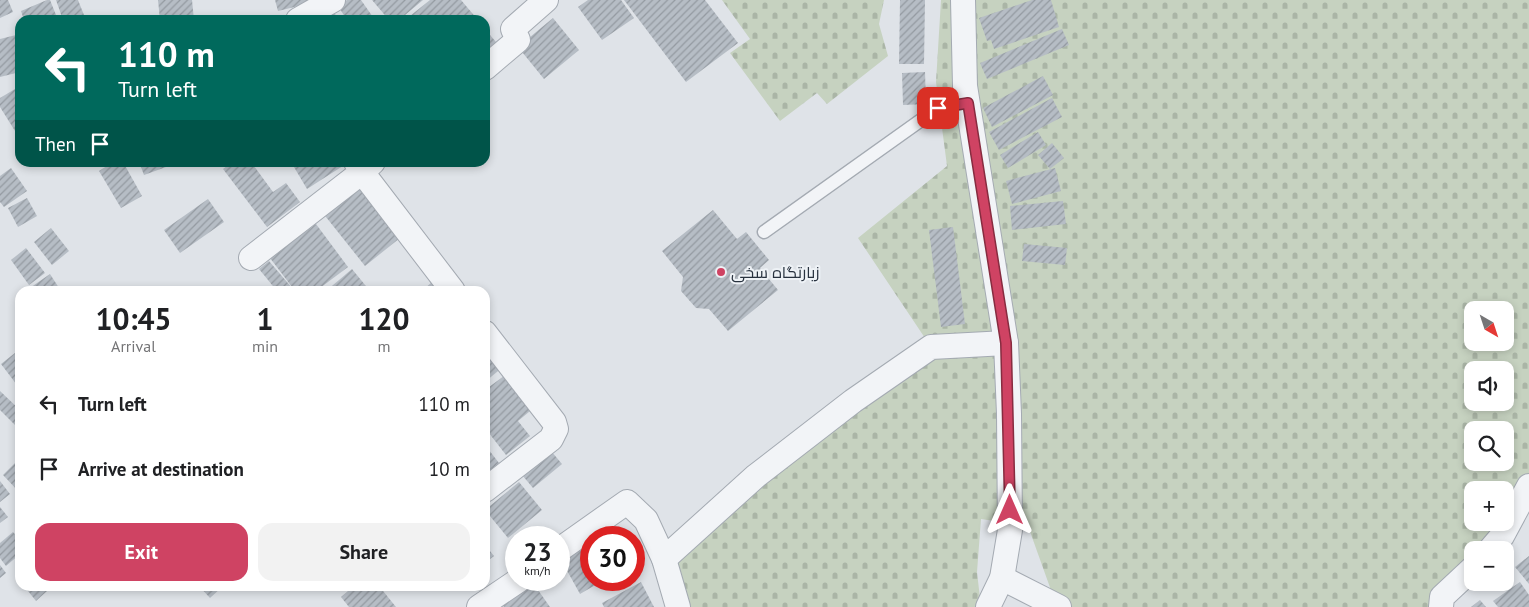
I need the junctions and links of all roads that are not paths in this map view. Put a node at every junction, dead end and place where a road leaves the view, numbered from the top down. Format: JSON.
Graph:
{"nodes":[{"id":1,"x":333,"y":0,"type":"edge"},
{"id":2,"x":546,"y":0,"type":"edge"},
{"id":3,"x":963,"y":0,"type":"edge"},
{"id":4,"x":307,"y":15,"type":"edge"},
{"id":5,"x":490,"y":64,"type":"edge"},
{"id":6,"x":968,"y":103,"type":"junction"},
{"id":7,"x":363,"y":167,"type":"edge"},
{"id":8,"x":365,"y":167,"type":"edge"},
{"id":9,"x":764,"y":232,"type":"dead end"},
{"id":10,"x":251,"y":258,"type":"dead end"},
{"id":11,"x":449,"y":286,"type":"edge"},
{"id":12,"x":490,"y":339,"type":"edge"},
{"id":13,"x":1006,"y":343,"type":"junction"},
{"id":14,"x":490,"y":486,"type":"edge"},
{"id":15,"x":1529,"y":486,"type":"edge"},
{"id":16,"x":1498,"y":541,"type":"edge"},
{"id":17,"x":570,"y":542,"type":"edge"},
{"id":18,"x":664,"y":558,"type":"junction"},
{"id":19,"x":1464,"y":576,"type":"edge"},
{"id":20,"x":1002,"y":578,"type":"junction"},
{"id":21,"x":505,"y":589,"type":"edge"},
{"id":22,"x":479,"y":607,"type":"edge"},
{"id":23,"x":678,"y":607,"type":"edge"},
{"id":24,"x":988,"y":607,"type":"edge"},
{"id":25,"x":1059,"y":607,"type":"edge"},
{"id":26,"x":1441,"y":607,"type":"edge"}],
"edges":[{"from":1,"to":4,"type":"street"},
{"from":2,"to":5,"type":"street"},
{"from":3,"to":6,"type":"street"},
{"from":6,"to":9,"type":"lane"},
{"from":6,"to":13,"type":"street"},
{"from":7,"to":10,"type":"street"},
{"from":8,"to":11,"type":"street"},
{"from":12,"to":14,"type":"street"},
{"from":13,"to":18,"type":"street"},
{"from":13,"to":20,"type":"street"},
{"from":15,"to":16,"type":"street"},
{"from":17,"to":18,"type":"street"},
{"from":18,"to":23,"type":"street"},
{"from":19,"to":26,"type":"street"},
{"from":20,"to":24,"type":"street"},
{"from":20,"to":25,"type":"street"},
{"from":21,"to":22,"type":"street"}]}
